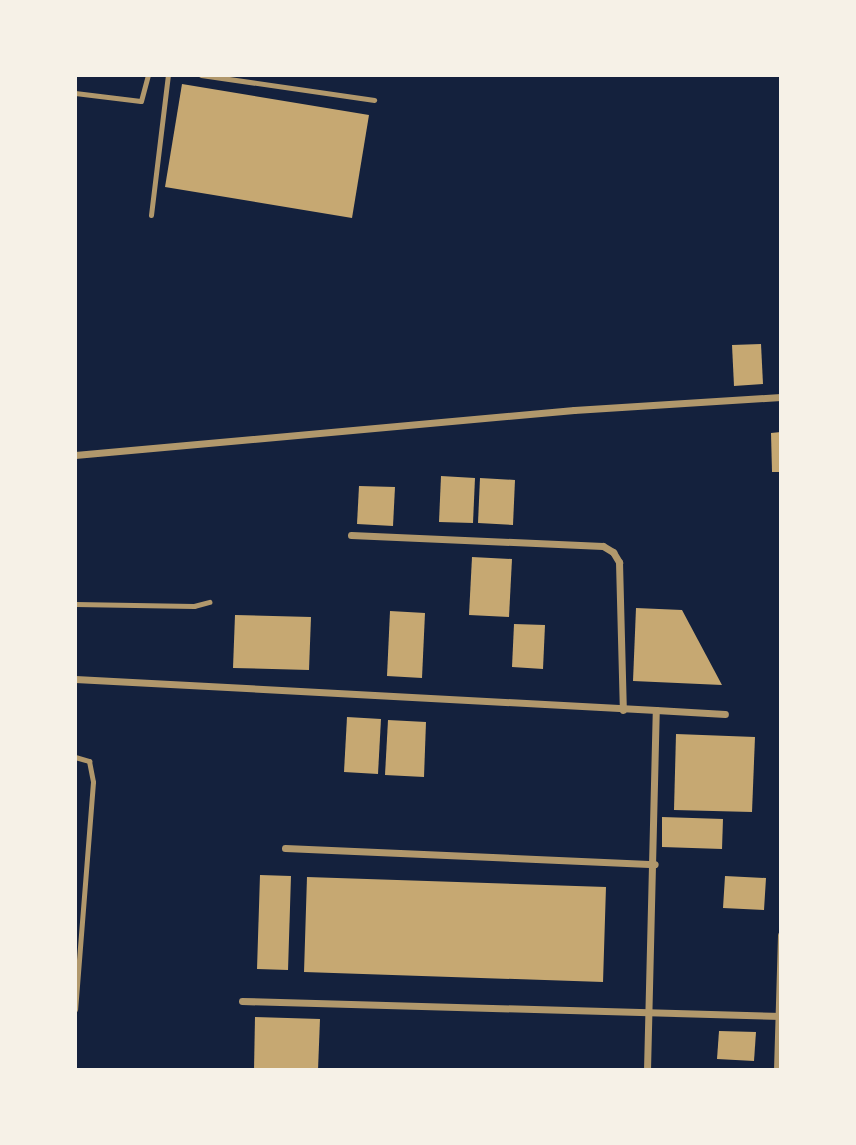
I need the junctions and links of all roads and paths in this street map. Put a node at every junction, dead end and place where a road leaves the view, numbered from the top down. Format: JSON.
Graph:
{"nodes":[{"id":1,"x":148,"y":75,"type":"edge"},
{"id":2,"x":168,"y":75,"type":"edge"},
{"id":3,"x":201,"y":75,"type":"edge"},
{"id":4,"x":75,"y":93,"type":"edge"},
{"id":5,"x":374,"y":100,"type":"dead end"},
{"id":6,"x":151,"y":215,"type":"dead end"},
{"id":7,"x":781,"y":397,"type":"edge"},
{"id":8,"x":75,"y":455,"type":"edge"},
{"id":9,"x":351,"y":535,"type":"dead end"},
{"id":10,"x":209,"y":601,"type":"dead end"},
{"id":11,"x":75,"y":604,"type":"edge"},
{"id":12,"x":75,"y":679,"type":"edge"},
{"id":13,"x":623,"y":710,"type":"junction"},
{"id":14,"x":656,"y":710,"type":"junction"},
{"id":15,"x":725,"y":713,"type":"dead end"},
{"id":16,"x":75,"y":757,"type":"edge"},
{"id":17,"x":285,"y":848,"type":"dead end"},
{"id":18,"x":655,"y":864,"type":"junction"},
{"id":19,"x":781,"y":935,"type":"edge"},
{"id":20,"x":242,"y":1001,"type":"dead end"},
{"id":21,"x":75,"y":1009,"type":"edge"},
{"id":22,"x":650,"y":1012,"type":"junction"},
{"id":23,"x":779,"y":1016,"type":"edge"},
{"id":24,"x":647,"y":1070,"type":"edge"},
{"id":25,"x":777,"y":1070,"type":"edge"}],
"edges":[{"from":1,"to":4,"type":"lane"},
{"from":2,"to":6,"type":"lane"},
{"from":3,"to":5,"type":"lane"},
{"from":7,"to":8,"type":"street"},
{"from":9,"to":13,"type":"street"},
{"from":10,"to":11,"type":"lane"},
{"from":12,"to":13,"type":"street"},
{"from":13,"to":14,"type":"street"},
{"from":14,"to":15,"type":"street"},
{"from":14,"to":18,"type":"street"},
{"from":16,"to":21,"type":"lane"},
{"from":17,"to":18,"type":"street"},
{"from":18,"to":22,"type":"street"},
{"from":19,"to":23,"type":"street"},
{"from":20,"to":22,"type":"street"},
{"from":22,"to":23,"type":"street"},
{"from":22,"to":24,"type":"street"},
{"from":23,"to":25,"type":"street"}]}
